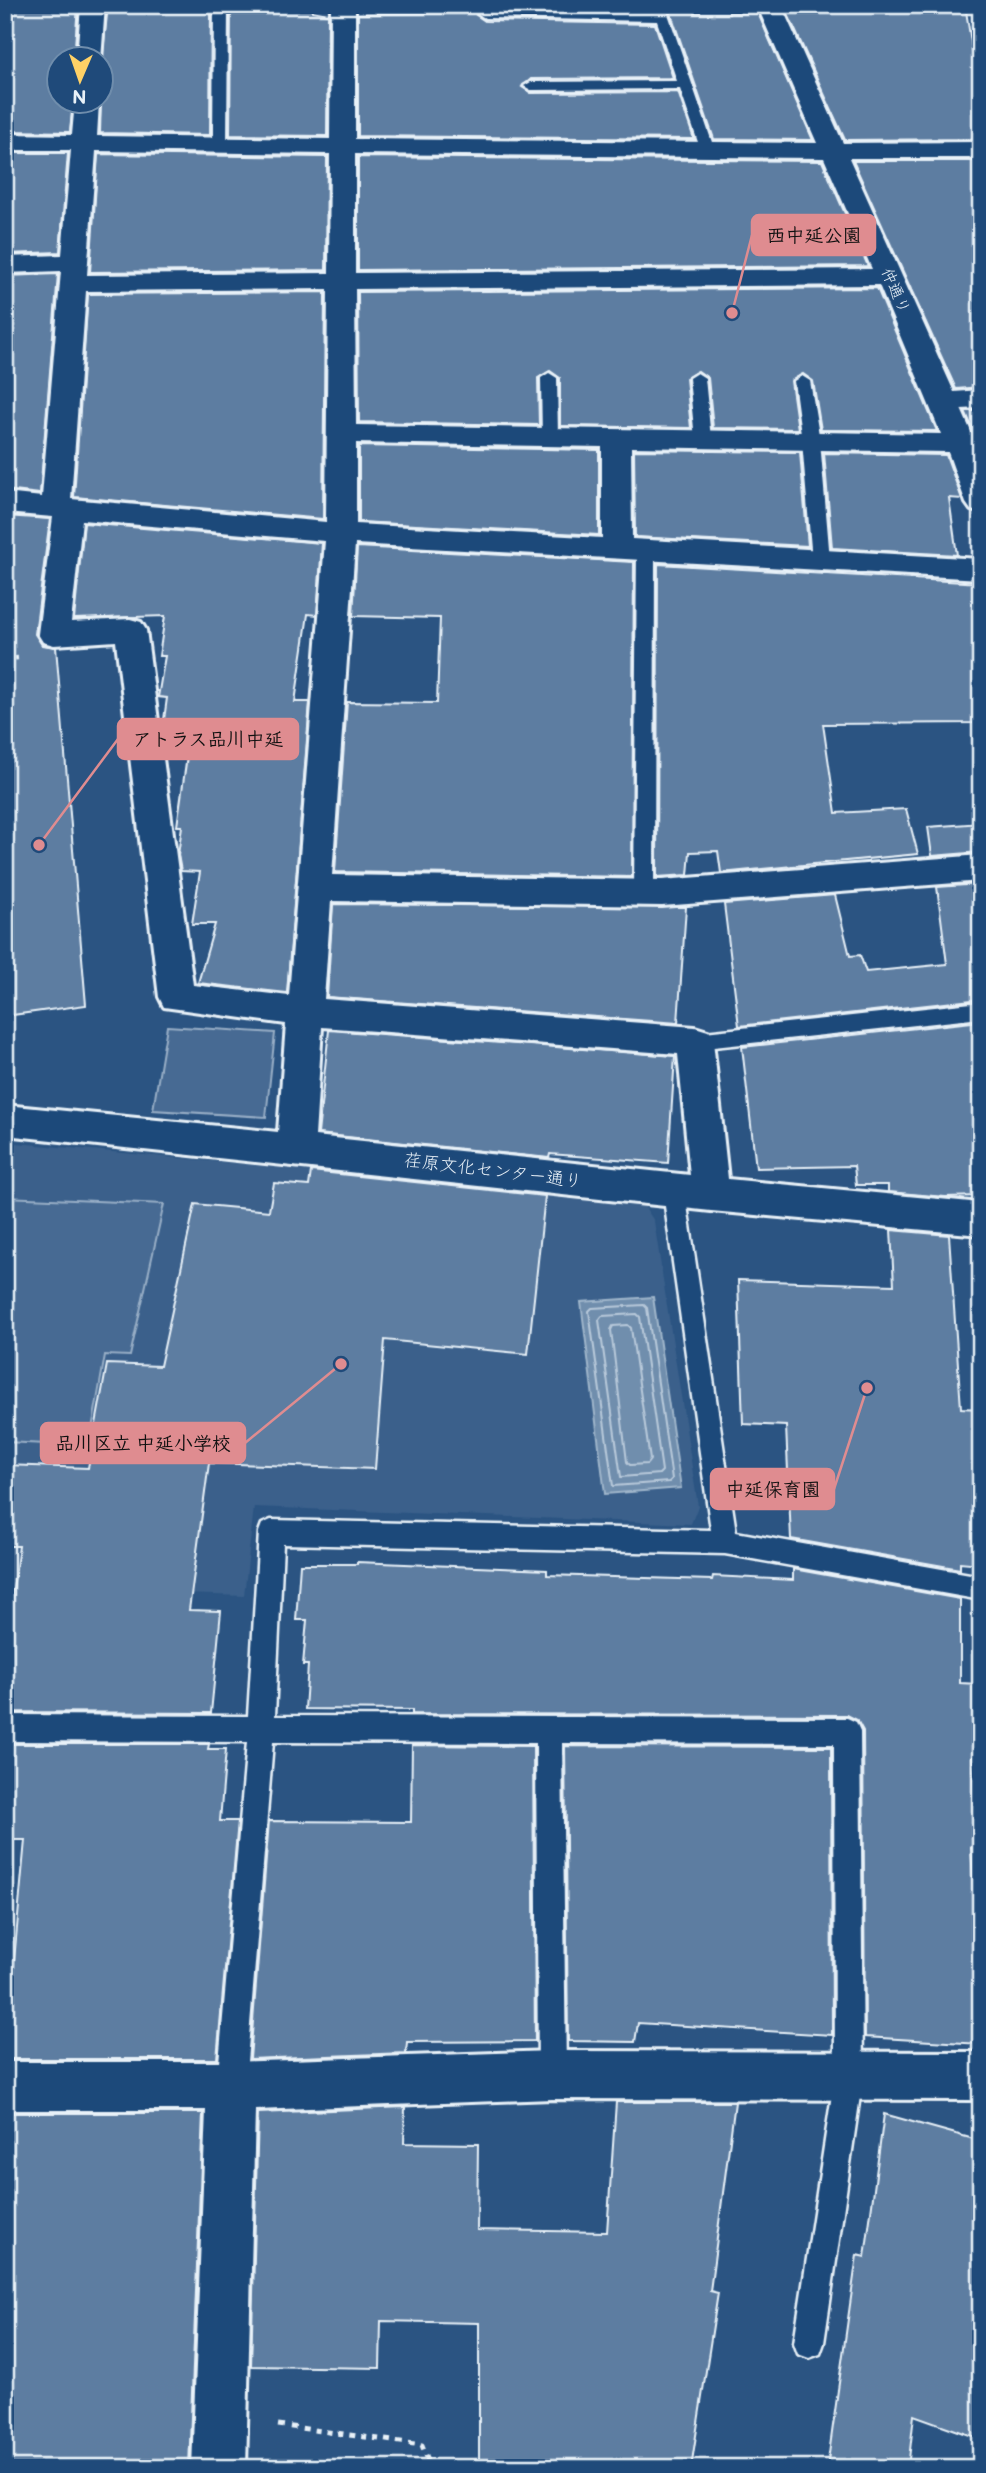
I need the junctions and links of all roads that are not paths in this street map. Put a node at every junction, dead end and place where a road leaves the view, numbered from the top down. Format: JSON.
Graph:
{"nodes":[{"id":1,"x":93,"y":5,"type":"edge"},
{"id":2,"x":221,"y":5,"type":"edge"},
{"id":3,"x":343,"y":5,"type":"edge"},
{"id":4,"x":769,"y":5,"type":"edge"},
{"id":5,"x":660,"y":11,"type":"edge"},
{"id":6,"x":485,"y":15,"type":"dead end"},
{"id":7,"x":90,"y":46,"type":"edge"},
{"id":8,"x":687,"y":85,"type":"junction"},
{"id":9,"x":531,"y":86,"type":"dead end"},
{"id":10,"x":85,"y":116,"type":"edge"},
{"id":11,"x":5,"y":142,"type":"edge"},
{"id":12,"x":84,"y":144,"type":"junction"},
{"id":13,"x":220,"y":145,"type":"junction"},
{"id":14,"x":344,"y":147,"type":"junction"},
{"id":15,"x":708,"y":150,"type":"junction"},
{"id":16,"x":981,"y":150,"type":"edge"},
{"id":17,"x":834,"y":151,"type":"junction"},
{"id":18,"x":5,"y":265,"type":"edge"},
{"id":19,"x":74,"y":273,"type":"junction"},
{"id":20,"x":889,"y":276,"type":"junction"},
{"id":21,"x":343,"y":281,"type":"junction"},
{"id":22,"x":550,"y":378,"type":"dead end"},
{"id":23,"x":697,"y":378,"type":"dead end"},
{"id":24,"x":802,"y":381,"type":"dead end"},
{"id":25,"x":981,"y":399,"type":"edge"},
{"id":26,"x":944,"y":401,"type":"junction"},
{"id":27,"x":343,"y":434,"type":"junction"},
{"id":28,"x":550,"y":437,"type":"junction"},
{"id":29,"x":616,"y":438,"type":"junction"},
{"id":30,"x":703,"y":439,"type":"junction"},
{"id":31,"x":811,"y":441,"type":"junction"},
{"id":32,"x":962,"y":443,"type":"junction"},
{"id":33,"x":5,"y":503,"type":"edge"},
{"id":34,"x":981,"y":503,"type":"edge"},
{"id":35,"x":63,"y":508,"type":"junction"},
{"id":36,"x":341,"y":533,"type":"junction"},
{"id":37,"x":632,"y":549,"type":"junction"},
{"id":38,"x":821,"y":560,"type":"junction"},
{"id":39,"x":981,"y":569,"type":"edge"},
{"id":40,"x":981,"y":868,"type":"edge"},
{"id":41,"x":315,"y":888,"type":"junction"},
{"id":42,"x":644,"y":893,"type":"junction"},
{"id":43,"x":981,"y":1010,"type":"edge"},
{"id":44,"x":305,"y":1012,"type":"junction"},
{"id":45,"x":695,"y":1041,"type":"junction"},
{"id":46,"x":5,"y":1120,"type":"edge"},
{"id":47,"x":295,"y":1147,"type":"junction"},
{"id":48,"x":674,"y":1192,"type":"junction"},
{"id":49,"x":711,"y":1195,"type":"junction"},
{"id":50,"x":981,"y":1219,"type":"edge"},
{"id":51,"x":725,"y":1542,"type":"junction"},
{"id":52,"x":981,"y":1588,"type":"edge"},
{"id":53,"x":261,"y":1727,"type":"junction"},
{"id":54,"x":5,"y":1728,"type":"edge"},
{"id":55,"x":549,"y":1730,"type":"junction"},
{"id":56,"x":552,"y":2075,"type":"junction"},
{"id":57,"x":849,"y":2075,"type":"junction"},
{"id":58,"x":981,"y":2076,"type":"edge"},
{"id":59,"x":5,"y":2086,"type":"edge"},
{"id":60,"x":231,"y":2086,"type":"junction"},
{"id":61,"x":809,"y":2343,"type":"dead end"},
{"id":62,"x":219,"y":2468,"type":"edge"}],
"edges":[{"from":1,"to":7,"type":"street"},
{"from":2,"to":13,"type":"lane"},
{"from":3,"to":14,"type":"street"},
{"from":4,"to":17,"type":"street","name":"仲通り"},
{"from":5,"to":6,"type":"lane"},
{"from":5,"to":8,"type":"lane"},
{"from":8,"to":9,"type":"lane"},
{"from":8,"to":15,"type":"lane"},
{"from":10,"to":12,"type":"street"},
{"from":11,"to":12,"type":"street"},
{"from":12,"to":13,"type":"street"},
{"from":12,"to":19,"type":"street"},
{"from":13,"to":14,"type":"street"},
{"from":14,"to":15,"type":"street"},
{"from":14,"to":21,"type":"street"},
{"from":15,"to":17,"type":"street"},
{"from":16,"to":17,"type":"street"},
{"from":17,"to":20,"type":"street","name":"仲通り"},
{"from":18,"to":19,"type":"street"},
{"from":19,"to":21,"type":"street"},
{"from":19,"to":35,"type":"street"},
{"from":20,"to":21,"type":"street"},
{"from":20,"to":26,"type":"street","name":"仲通り"},
{"from":21,"to":27,"type":"street"},
{"from":22,"to":28,"type":"lane"},
{"from":23,"to":30,"type":"lane"},
{"from":24,"to":31,"type":"lane"},
{"from":25,"to":26,"type":"street"},
{"from":26,"to":32,"type":"street","name":"仲通り"},
{"from":27,"to":28,"type":"street"},
{"from":27,"to":36,"type":"street"},
{"from":28,"to":29,"type":"street"},
{"from":29,"to":30,"type":"street"},
{"from":29,"to":37,"type":"street"},
{"from":30,"to":31,"type":"street"},
{"from":31,"to":32,"type":"street"},
{"from":31,"to":38,"type":"lane"},
{"from":32,"to":34,"type":"street","name":"仲通り"},
{"from":33,"to":35,"type":"street"},
{"from":35,"to":36,"type":"street"},
{"from":35,"to":44,"type":"street"},
{"from":36,"to":37,"type":"street"},
{"from":36,"to":41,"type":"street"},
{"from":37,"to":38,"type":"street"},
{"from":37,"to":42,"type":"lane"},
{"from":38,"to":39,"type":"street"},
{"from":40,"to":42,"type":"street"},
{"from":41,"to":42,"type":"street"},
{"from":41,"to":44,"type":"street"},
{"from":43,"to":45,"type":"lane"},
{"from":44,"to":45,"type":"street"},
{"from":44,"to":47,"type":"street"},
{"from":45,"to":49,"type":"street"},
{"from":46,"to":47,"type":"street","name":"荏原文化センター通り"},
{"from":47,"to":48,"type":"street","name":"荏原文化センター通り"},
{"from":48,"to":49,"type":"street","name":"荏原文化センター通り"},
{"from":48,"to":51,"type":"lane"},
{"from":49,"to":50,"type":"street","name":"荏原文化センター通り"},
{"from":51,"to":52,"type":"lane"},
{"from":51,"to":53,"type":"lane"},
{"from":53,"to":54,"type":"lane"},
{"from":53,"to":55,"type":"lane"},
{"from":53,"to":60,"type":"lane"},
{"from":55,"to":56,"type":"lane"},
{"from":55,"to":57,"type":"lane"},
{"from":56,"to":57,"type":"street"},
{"from":56,"to":60,"type":"street"},
{"from":57,"to":58,"type":"street"},
{"from":57,"to":61,"type":"lane"},
{"from":59,"to":60,"type":"street"},
{"from":60,"to":62,"type":"street"}]}
